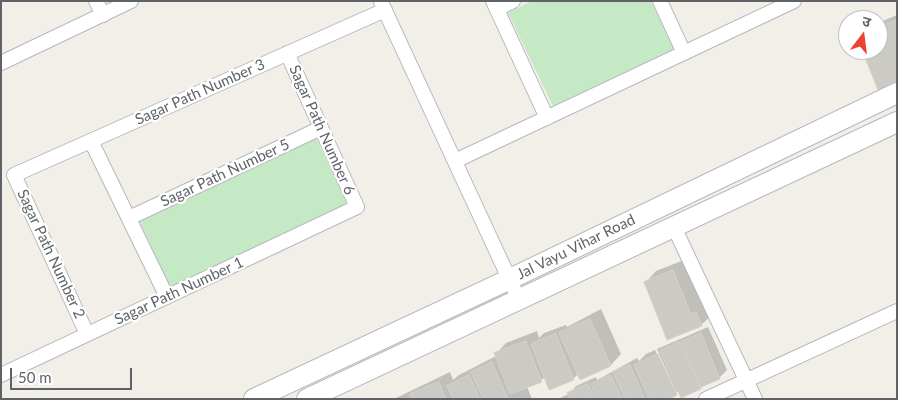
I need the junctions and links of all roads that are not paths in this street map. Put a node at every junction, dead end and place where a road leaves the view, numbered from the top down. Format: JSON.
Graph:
{"nodes":[{"id":1,"x":96,"y":1,"type":"edge"},
{"id":2,"x":131,"y":1,"type":"edge"},
{"id":3,"x":513,"y":1,"type":"edge"},
{"id":4,"x":660,"y":1,"type":"edge"},
{"id":5,"x":794,"y":1,"type":"edge"},
{"id":6,"x":383,"y":5,"type":"edge"},
{"id":7,"x":495,"y":5,"type":"edge"},
{"id":8,"x":103,"y":15,"type":"junction"},
{"id":9,"x":287,"y":53,"type":"junction"},
{"id":10,"x":684,"y":54,"type":"junction"},
{"id":11,"x":1,"y":63,"type":"edge"},
{"id":12,"x":897,"y":93,"type":"edge"},
{"id":13,"x":547,"y":118,"type":"junction"},
{"id":14,"x":897,"y":122,"type":"edge"},
{"id":15,"x":321,"y":128,"type":"junction"},
{"id":16,"x":92,"y":140,"type":"junction"},
{"id":17,"x":455,"y":161,"type":"junction"},
{"id":18,"x":14,"y":175,"type":"joint"},
{"id":19,"x":357,"y":208,"type":"joint"},
{"id":20,"x":129,"y":218,"type":"junction"},
{"id":21,"x":674,"y":227,"type":"junction"},
{"id":22,"x":510,"y":279,"type":"junction"},
{"id":23,"x":167,"y":297,"type":"junction"},
{"id":24,"x":519,"y":300,"type":"junction"},
{"id":25,"x":897,"y":311,"type":"edge"},
{"id":26,"x":87,"y":334,"type":"junction"},
{"id":27,"x":1,"y":375,"type":"edge"},
{"id":28,"x":746,"y":380,"type":"junction"},
{"id":29,"x":254,"y":399,"type":"edge"},
{"id":30,"x":307,"y":399,"type":"edge"},
{"id":31,"x":706,"y":399,"type":"edge"},
{"id":32,"x":755,"y":399,"type":"edge"}],
"edges":[{"from":1,"to":8,"type":"street"},
{"from":2,"to":8,"type":"street"},
{"from":3,"to":7,"type":"street"},
{"from":4,"to":10,"type":"street"},
{"from":5,"to":10,"type":"street"},
{"from":6,"to":9,"type":"street","name":"Sagar Path Number 3"},
{"from":6,"to":17,"type":"street"},
{"from":7,"to":13,"type":"street"},
{"from":8,"to":11,"type":"street"},
{"from":9,"to":15,"type":"street","name":"Sagar Path Number 6"},
{"from":9,"to":16,"type":"street","name":"Sagar Path Number 3"},
{"from":10,"to":13,"type":"street"},
{"from":12,"to":22,"type":"street","name":"Jal Vayu Vihar Road"},
{"from":13,"to":17,"type":"street"},
{"from":14,"to":21,"type":"street","name":"Jal Vayu Vihar Road"},
{"from":15,"to":19,"type":"street","name":"Sagar Path Number 6"},
{"from":15,"to":20,"type":"street","name":"Sagar Path Number 5"},
{"from":16,"to":18,"type":"street","name":"Sagar Path Number 3"},
{"from":16,"to":20,"type":"street"},
{"from":17,"to":22,"type":"street"},
{"from":18,"to":26,"type":"street","name":"Sagar Path Number 2"},
{"from":19,"to":23,"type":"street","name":"Sagar Path Number 1"},
{"from":20,"to":23,"type":"street"},
{"from":21,"to":24,"type":"street","name":"Jal Vayu Vihar Road"},
{"from":21,"to":28,"type":"street"},
{"from":22,"to":24,"type":"street"},
{"from":22,"to":29,"type":"street","name":"Jal Vayu Vihar Road"},
{"from":23,"to":26,"type":"street","name":"Sagar Path Number 1"},
{"from":24,"to":30,"type":"street","name":"Jal Vayu Vihar Road"},
{"from":25,"to":28,"type":"street"},
{"from":26,"to":27,"type":"street","name":"Sagar Path Number 1"},
{"from":28,"to":31,"type":"street"},
{"from":28,"to":32,"type":"street"}]}
